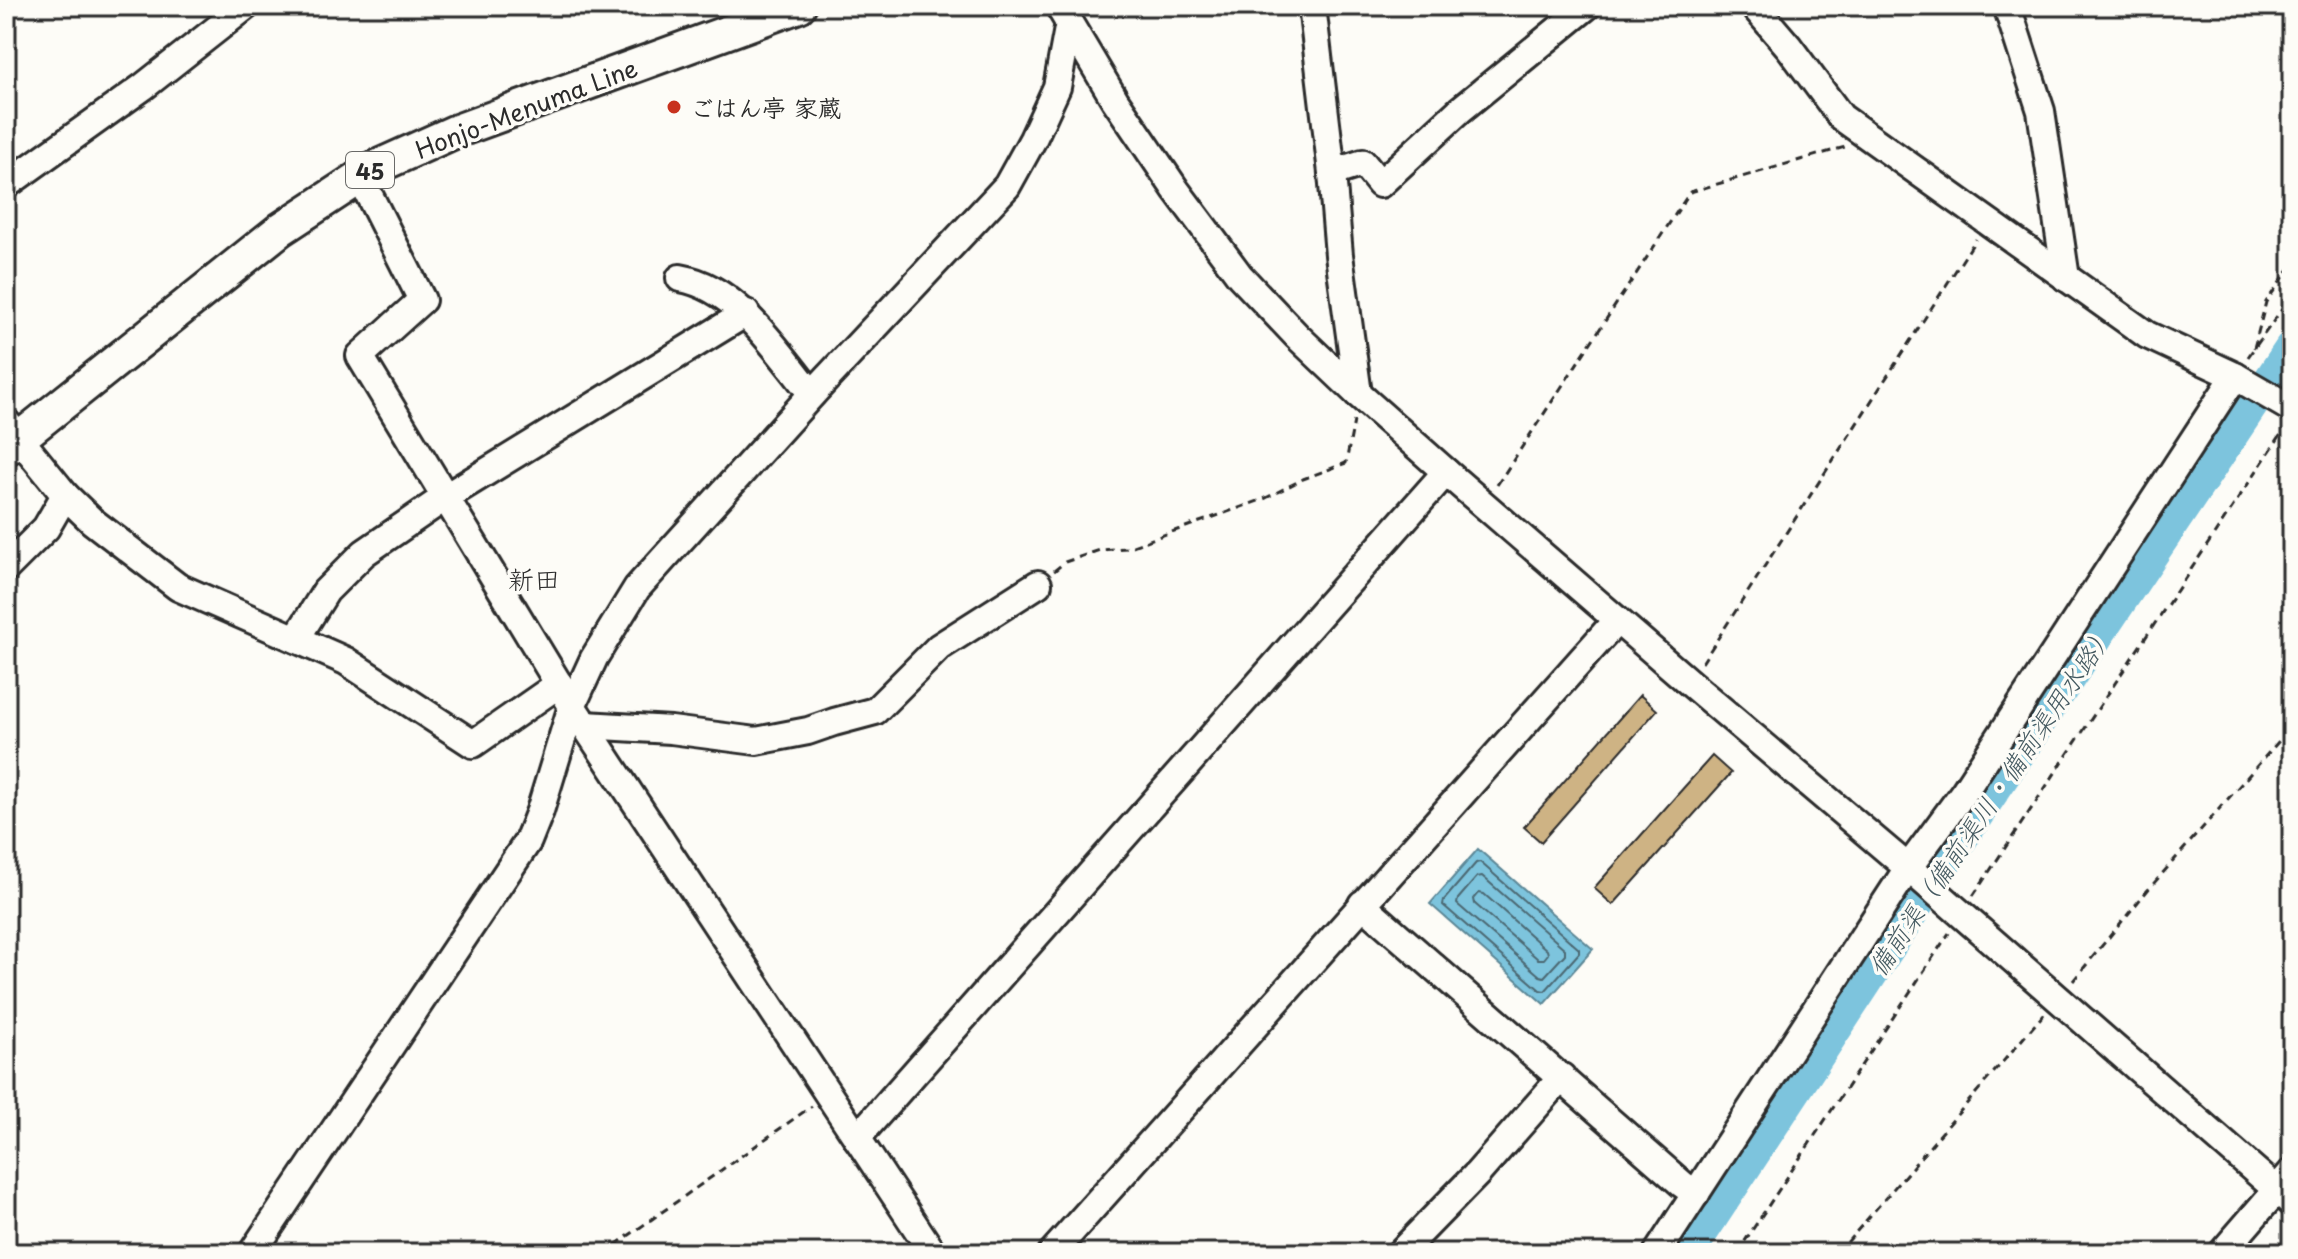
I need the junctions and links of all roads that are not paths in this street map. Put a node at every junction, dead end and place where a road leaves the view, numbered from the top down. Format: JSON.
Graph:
{"nodes":[{"id":1,"x":246,"y":6,"type":"edge"},
{"id":2,"x":799,"y":6,"type":"edge"},
{"id":3,"x":1312,"y":6,"type":"edge"},
{"id":4,"x":1587,"y":6,"type":"edge"},
{"id":5,"x":1754,"y":6,"type":"edge"},
{"id":6,"x":2007,"y":6,"type":"edge"},
{"id":7,"x":1064,"y":14,"type":"edge"},
{"id":8,"x":1332,"y":173,"type":"junction"},
{"id":9,"x":360,"y":177,"type":"junction"},
{"id":10,"x":6,"y":185,"type":"edge"},
{"id":11,"x":680,"y":278,"type":"dead end"},
{"id":12,"x":2066,"y":278,"type":"junction"},
{"id":13,"x":746,"y":313,"type":"junction"},
{"id":14,"x":2238,"y":378,"type":"junction"},
{"id":15,"x":812,"y":394,"type":"junction"},
{"id":16,"x":1358,"y":394,"type":"junction"},
{"id":17,"x":2286,"y":414,"type":"edge"},
{"id":18,"x":10,"y":437,"type":"edge"},
{"id":19,"x":1446,"y":472,"type":"junction"},
{"id":20,"x":65,"y":495,"type":"junction"},
{"id":21,"x":444,"y":498,"type":"junction"},
{"id":22,"x":6,"y":568,"type":"edge"},
{"id":23,"x":1038,"y":584,"type":"road end"},
{"id":24,"x":1617,"y":620,"type":"junction"},
{"id":25,"x":296,"y":639,"type":"junction"},
{"id":26,"x":572,"y":705,"type":"junction"},
{"id":27,"x":1911,"y":870,"type":"junction"},
{"id":28,"x":1362,"y":904,"type":"junction"},
{"id":29,"x":1562,"y":1077,"type":"junction"},
{"id":30,"x":857,"y":1138,"type":"junction"},
{"id":31,"x":2287,"y":1188,"type":"edge"},
{"id":32,"x":1696,"y":1194,"type":"junction"},
{"id":33,"x":252,"y":1253,"type":"edge"},
{"id":34,"x":933,"y":1253,"type":"edge"},
{"id":35,"x":1052,"y":1253,"type":"edge"},
{"id":36,"x":1400,"y":1253,"type":"edge"},
{"id":37,"x":1657,"y":1253,"type":"edge"},
{"id":38,"x":2222,"y":1253,"type":"edge"}],
"edges":[{"from":1,"to":10,"type":"street"},
{"from":2,"to":9,"type":"main road","name":"Honjo-Menuma Line","number":"45"},
{"from":3,"to":8,"type":"street"},
{"from":4,"to":8,"type":"street"},
{"from":5,"to":12,"type":"street"},
{"from":6,"to":12,"type":"street"},
{"from":7,"to":15,"type":"street"},
{"from":7,"to":16,"type":"street"},
{"from":8,"to":16,"type":"street"},
{"from":9,"to":18,"type":"main road","name":"Honjo-Menuma Line","number":"45"},
{"from":9,"to":21,"type":"street"},
{"from":11,"to":13,"type":"street"},
{"from":12,"to":14,"type":"street"},
{"from":13,"to":15,"type":"street"},
{"from":13,"to":21,"type":"street"},
{"from":14,"to":17,"type":"street"},
{"from":14,"to":27,"type":"street"},
{"from":15,"to":26,"type":"street"},
{"from":16,"to":19,"type":"street"},
{"from":18,"to":20,"type":"street"},
{"from":19,"to":24,"type":"street"},
{"from":19,"to":30,"type":"street"},
{"from":20,"to":22,"type":"street"},
{"from":20,"to":25,"type":"street"},
{"from":21,"to":25,"type":"street"},
{"from":21,"to":26,"type":"street"},
{"from":23,"to":26,"type":"street"},
{"from":24,"to":27,"type":"street"},
{"from":24,"to":28,"type":"street"},
{"from":25,"to":26,"type":"street"},
{"from":26,"to":30,"type":"street"},
{"from":26,"to":33,"type":"street"},
{"from":27,"to":31,"type":"street"},
{"from":27,"to":32,"type":"street"},
{"from":28,"to":29,"type":"street"},
{"from":28,"to":35,"type":"street"},
{"from":29,"to":32,"type":"street"},
{"from":29,"to":36,"type":"street"},
{"from":30,"to":34,"type":"street"},
{"from":31,"to":38,"type":"street"},
{"from":32,"to":37,"type":"street"}]}
